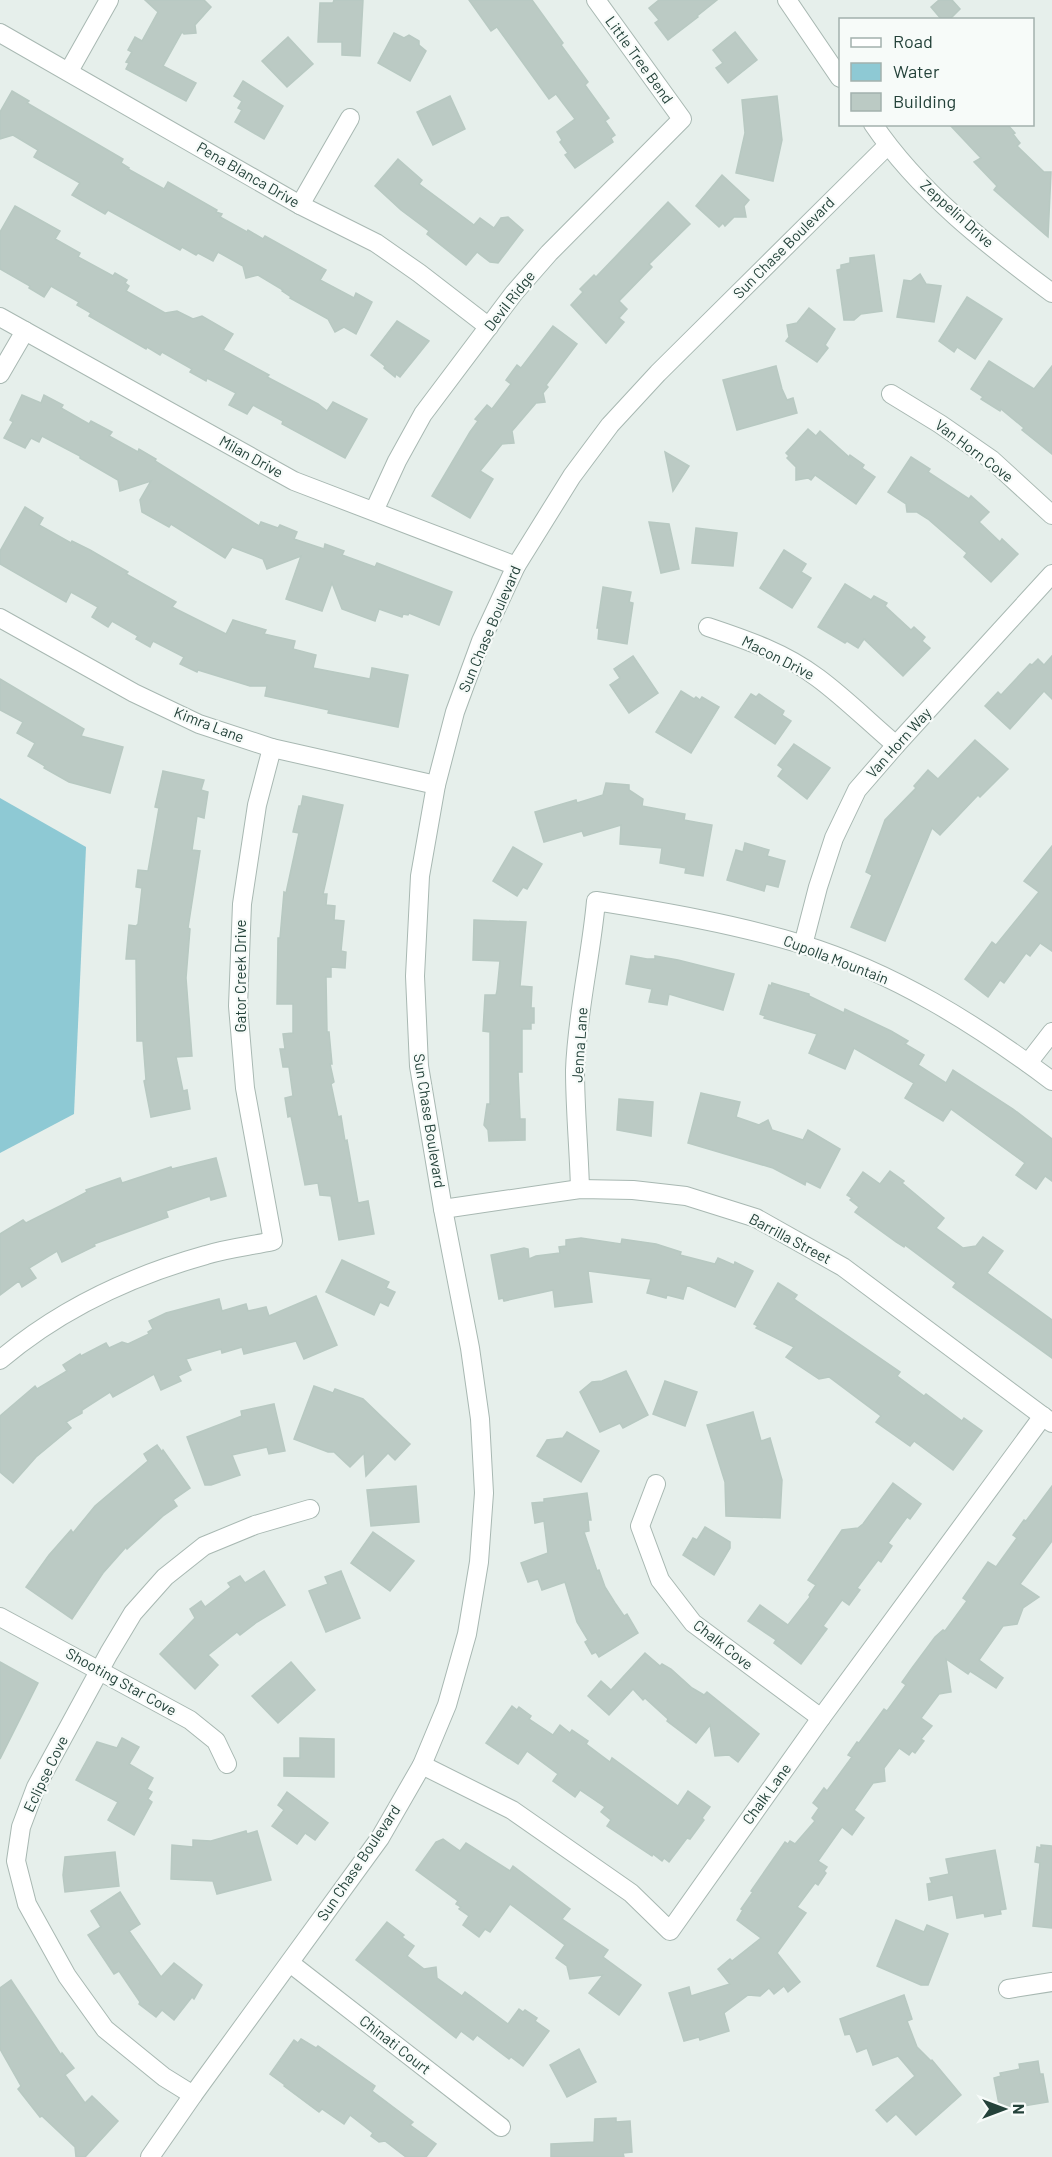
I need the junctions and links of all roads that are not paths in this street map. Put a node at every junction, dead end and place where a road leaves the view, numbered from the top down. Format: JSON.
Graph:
{"nodes":[{"id":1,"x":109,"y":0,"type":"edge"},
{"id":2,"x":596,"y":0,"type":"edge"},
{"id":3,"x":787,"y":0,"type":"edge"},
{"id":4,"x":0,"y":33,"type":"edge"},
{"id":5,"x":69,"y":71,"type":"junction"},
{"id":6,"x":839,"y":77,"type":"edge"},
{"id":7,"x":350,"y":118,"type":"dead end"},
{"id":8,"x":682,"y":119,"type":"joint"},
{"id":9,"x":874,"y":126,"type":"edge"},
{"id":10,"x":887,"y":146,"type":"junction"},
{"id":11,"x":300,"y":206,"type":"junction"},
{"id":12,"x":1052,"y":293,"type":"edge"},
{"id":13,"x":0,"y":317,"type":"edge"},
{"id":14,"x":489,"y":327,"type":"junction"},
{"id":15,"x":25,"y":331,"type":"junction"},
{"id":16,"x":0,"y":374,"type":"edge"},
{"id":17,"x":891,"y":394,"type":"dead end"},
{"id":18,"x":374,"y":511,"type":"junction"},
{"id":19,"x":1052,"y":515,"type":"edge"},
{"id":20,"x":516,"y":566,"type":"junction"},
{"id":21,"x":1052,"y":574,"type":"edge"},
{"id":22,"x":0,"y":618,"type":"edge"},
{"id":23,"x":708,"y":627,"type":"dead end"},
{"id":24,"x":896,"y":745,"type":"junction"},
{"id":25,"x":272,"y":748,"type":"junction"},
{"id":26,"x":436,"y":785,"type":"junction"},
{"id":27,"x":596,"y":901,"type":"joint"},
{"id":28,"x":803,"y":945,"type":"junction"},
{"id":29,"x":1052,"y":1032,"type":"edge"},
{"id":30,"x":1028,"y":1063,"type":"junction"},
{"id":31,"x":1052,"y":1081,"type":"edge"},
{"id":32,"x":580,"y":1189,"type":"junction"},
{"id":33,"x":443,"y":1209,"type":"junction"},
{"id":34,"x":0,"y":1360,"type":"edge"},
{"id":35,"x":1047,"y":1419,"type":"edge"},
{"id":36,"x":656,"y":1484,"type":"dead end"},
{"id":37,"x":310,"y":1509,"type":"dead end"},
{"id":38,"x":0,"y":1617,"type":"edge"},
{"id":39,"x":100,"y":1670,"type":"junction"},
{"id":40,"x":821,"y":1718,"type":"junction"},
{"id":41,"x":226,"y":1764,"type":"dead end"},
{"id":42,"x":422,"y":1765,"type":"junction"},
{"id":43,"x":290,"y":1963,"type":"junction"},
{"id":44,"x":1052,"y":1982,"type":"edge"},
{"id":45,"x":1008,"y":1989,"type":"dead end"},
{"id":46,"x":193,"y":2095,"type":"junction"},
{"id":47,"x":501,"y":2127,"type":"dead end"},
{"id":48,"x":150,"y":2157,"type":"edge"}],
"edges":[{"from":1,"to":5,"type":"street"},
{"from":2,"to":8,"type":"street","name":"Little Tree Bend"},
{"from":3,"to":6,"type":"street"},
{"from":4,"to":5,"type":"street","name":"Pena Blanca Drive"},
{"from":5,"to":11,"type":"street","name":"Pena Blanca Drive"},
{"from":7,"to":11,"type":"street"},
{"from":8,"to":14,"type":"street","name":"Devil Ridge"},
{"from":9,"to":10,"type":"street","name":"Zeppelin Drive"},
{"from":10,"to":12,"type":"street","name":"Zeppelin Drive"},
{"from":10,"to":20,"type":"street","name":"Sun Chase Boulevard"},
{"from":11,"to":14,"type":"street","name":"Pena Blanca Drive"},
{"from":13,"to":15,"type":"street","name":"Milan Drive"},
{"from":14,"to":18,"type":"street","name":"Devil Ridge"},
{"from":15,"to":16,"type":"street"},
{"from":15,"to":18,"type":"street","name":"Milan Drive"},
{"from":17,"to":19,"type":"street","name":"Van Horn Cove"},
{"from":18,"to":20,"type":"street","name":"Milan Drive"},
{"from":20,"to":26,"type":"street","name":"Sun Chase Boulevard"},
{"from":21,"to":24,"type":"street","name":"Van Horn Way"},
{"from":22,"to":25,"type":"street","name":"Kimra Lane"},
{"from":23,"to":24,"type":"street","name":"Macon Drive"},
{"from":24,"to":28,"type":"street","name":"Van Horn Way"},
{"from":25,"to":26,"type":"street","name":"Kimra Lane"},
{"from":25,"to":34,"type":"street","name":"Gator Creek Drive"},
{"from":26,"to":33,"type":"street","name":"Sun Chase Boulevard"},
{"from":27,"to":28,"type":"street","name":"Cupolla Mountain"},
{"from":27,"to":32,"type":"street","name":"Jenna Lane"},
{"from":28,"to":30,"type":"street","name":"Cupolla Mountain"},
{"from":29,"to":30,"type":"street"},
{"from":30,"to":31,"type":"street","name":"Cupolla Mountain"},
{"from":32,"to":33,"type":"street","name":"Barrilla Street"},
{"from":32,"to":35,"type":"street","name":"Barrilla Street"},
{"from":33,"to":42,"type":"street","name":"Sun Chase Boulevard"},
{"from":35,"to":40,"type":"street","name":"Chalk Lane"},
{"from":36,"to":40,"type":"street","name":"Chalk Cove"},
{"from":37,"to":39,"type":"street","name":"Eclipse Cove"},
{"from":38,"to":39,"type":"street","name":"Shooting Star Cove"},
{"from":39,"to":41,"type":"street","name":"Shooting Star Cove"},
{"from":39,"to":46,"type":"street","name":"Eclipse Cove"},
{"from":40,"to":42,"type":"street","name":"Chalk Lane"},
{"from":42,"to":43,"type":"street","name":"Sun Chase Boulevard"},
{"from":43,"to":46,"type":"street","name":"Sun Chase Boulevard"},
{"from":43,"to":47,"type":"street","name":"Chinati Court"},
{"from":44,"to":45,"type":"street"},
{"from":46,"to":48,"type":"street","name":"Sun Chase Boulevard"}]}
